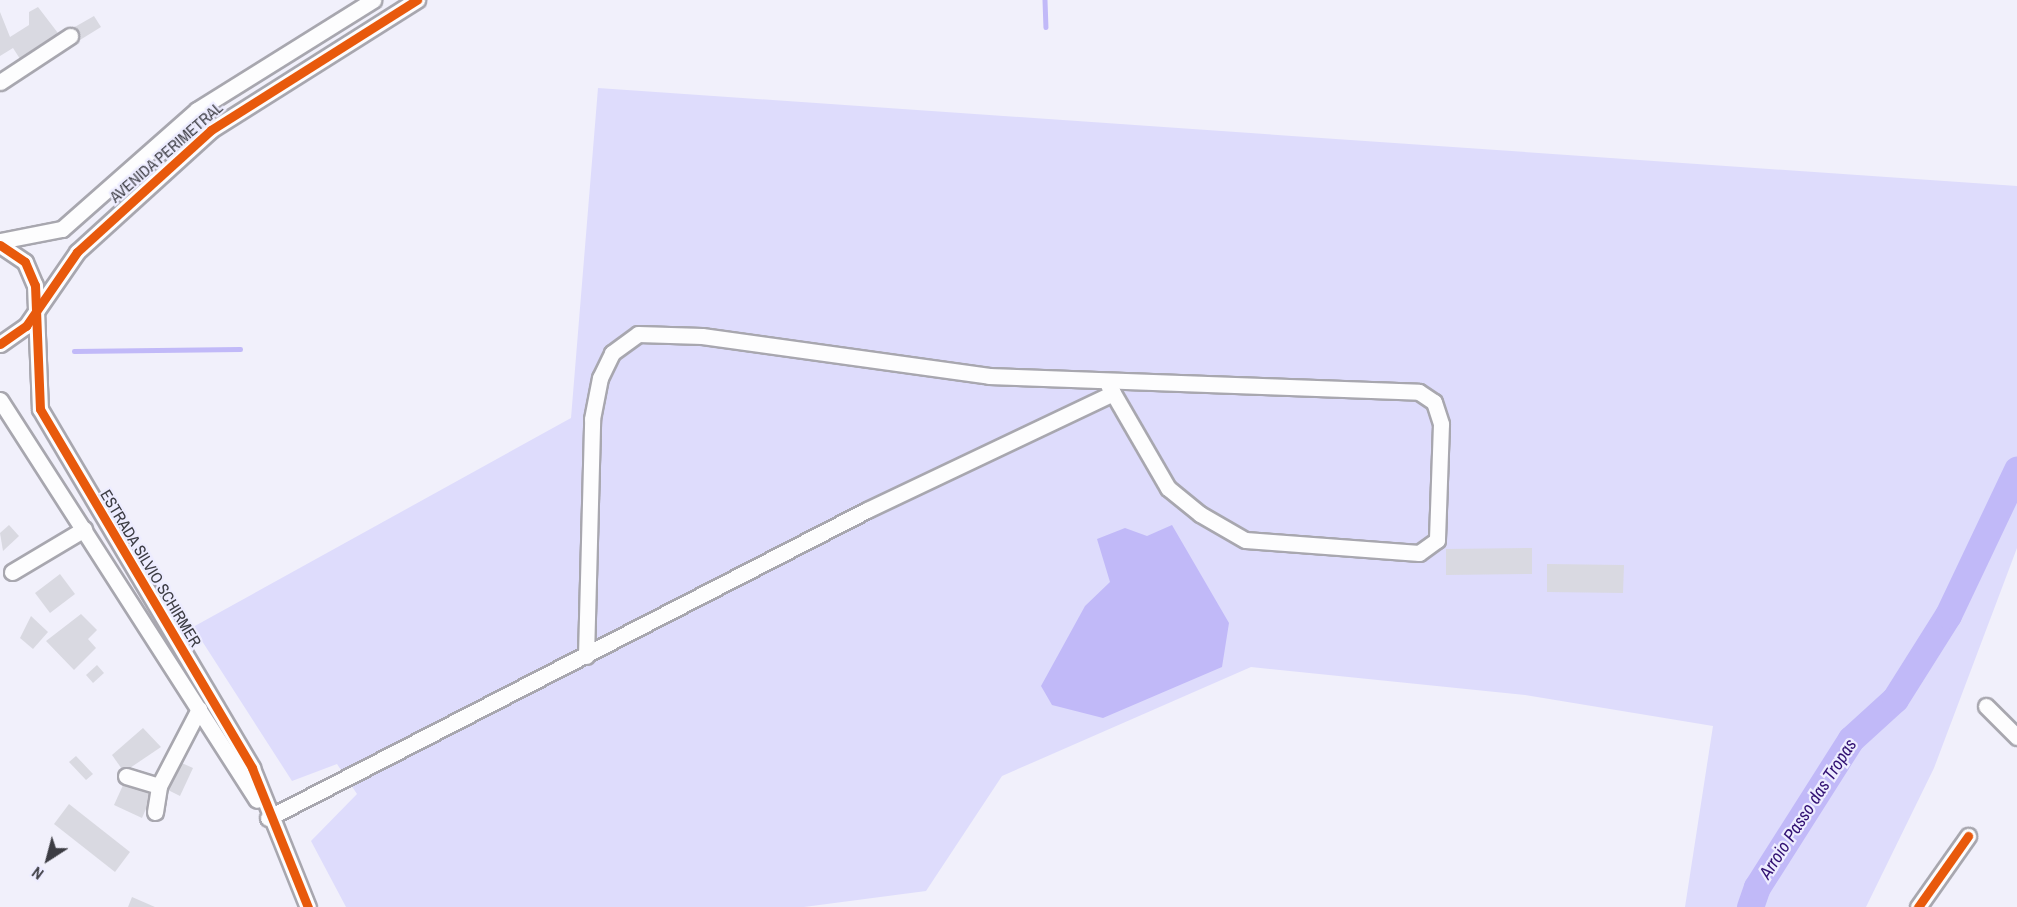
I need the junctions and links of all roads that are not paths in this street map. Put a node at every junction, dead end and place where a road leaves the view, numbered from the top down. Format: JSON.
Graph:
{"nodes":[{"id":1,"x":373,"y":0,"type":"edge"},
{"id":2,"x":417,"y":0,"type":"edge"},
{"id":3,"x":70,"y":36,"type":"dead end"},
{"id":4,"x":0,"y":82,"type":"edge"},
{"id":5,"x":0,"y":243,"type":"edge"},
{"id":6,"x":35,"y":310,"type":"junction"},
{"id":7,"x":0,"y":344,"type":"edge"},
{"id":8,"x":1104,"y":377,"type":"junction"},
{"id":9,"x":1113,"y":393,"type":"junction"},
{"id":10,"x":0,"y":400,"type":"edge"},
{"id":11,"x":84,"y":529,"type":"junction"},
{"id":12,"x":12,"y":572,"type":"dead end"},
{"id":13,"x":586,"y":656,"type":"junction"},
{"id":14,"x":1986,"y":706,"type":"dead end"},
{"id":15,"x":199,"y":709,"type":"junction"},
{"id":16,"x":2017,"y":737,"type":"edge"},
{"id":17,"x":126,"y":776,"type":"dead end"},
{"id":18,"x":159,"y":786,"type":"junction"},
{"id":19,"x":155,"y":812,"type":"dead end"},
{"id":20,"x":268,"y":818,"type":"junction"},
{"id":21,"x":1968,"y":836,"type":"dead end"},
{"id":22,"x":308,"y":907,"type":"edge"},
{"id":23,"x":1918,"y":907,"type":"edge"}],
"edges":[{"from":1,"to":5,"type":"street","name":"AVENIDA PERIMETRAL"},
{"from":2,"to":6,"type":"street","name":"AVENIDA PERIMETRAL"},
{"from":3,"to":4,"type":"street"},
{"from":5,"to":6,"type":"street","name":"ESTRADA SILVIO SCHIRMER"},
{"from":6,"to":7,"type":"street","name":"AVENIDA PERIMETRAL"},
{"from":6,"to":20,"type":"street","name":"ESTRADA SILVIO SCHIRMER"},
{"from":8,"to":9,"type":"street"},
{"from":8,"to":9,"type":"street"},
{"from":8,"to":13,"type":"street"},
{"from":9,"to":13,"type":"street"},
{"from":10,"to":11,"type":"street","name":"ESTRADA SILVIO SCHIRMER"},
{"from":11,"to":12,"type":"street"},
{"from":11,"to":15,"type":"street","name":"ESTRADA SILVIO SCHIRMER"},
{"from":13,"to":20,"type":"street"},
{"from":14,"to":16,"type":"street"},
{"from":15,"to":18,"type":"street"},
{"from":15,"to":20,"type":"street","name":"ESTRADA SILVIO SCHIRMER"},
{"from":17,"to":18,"type":"street"},
{"from":18,"to":19,"type":"street"},
{"from":20,"to":22,"type":"street","name":"ESTRADA SILVIO SCHIRMER"},
{"from":21,"to":23,"type":"street"}]}
